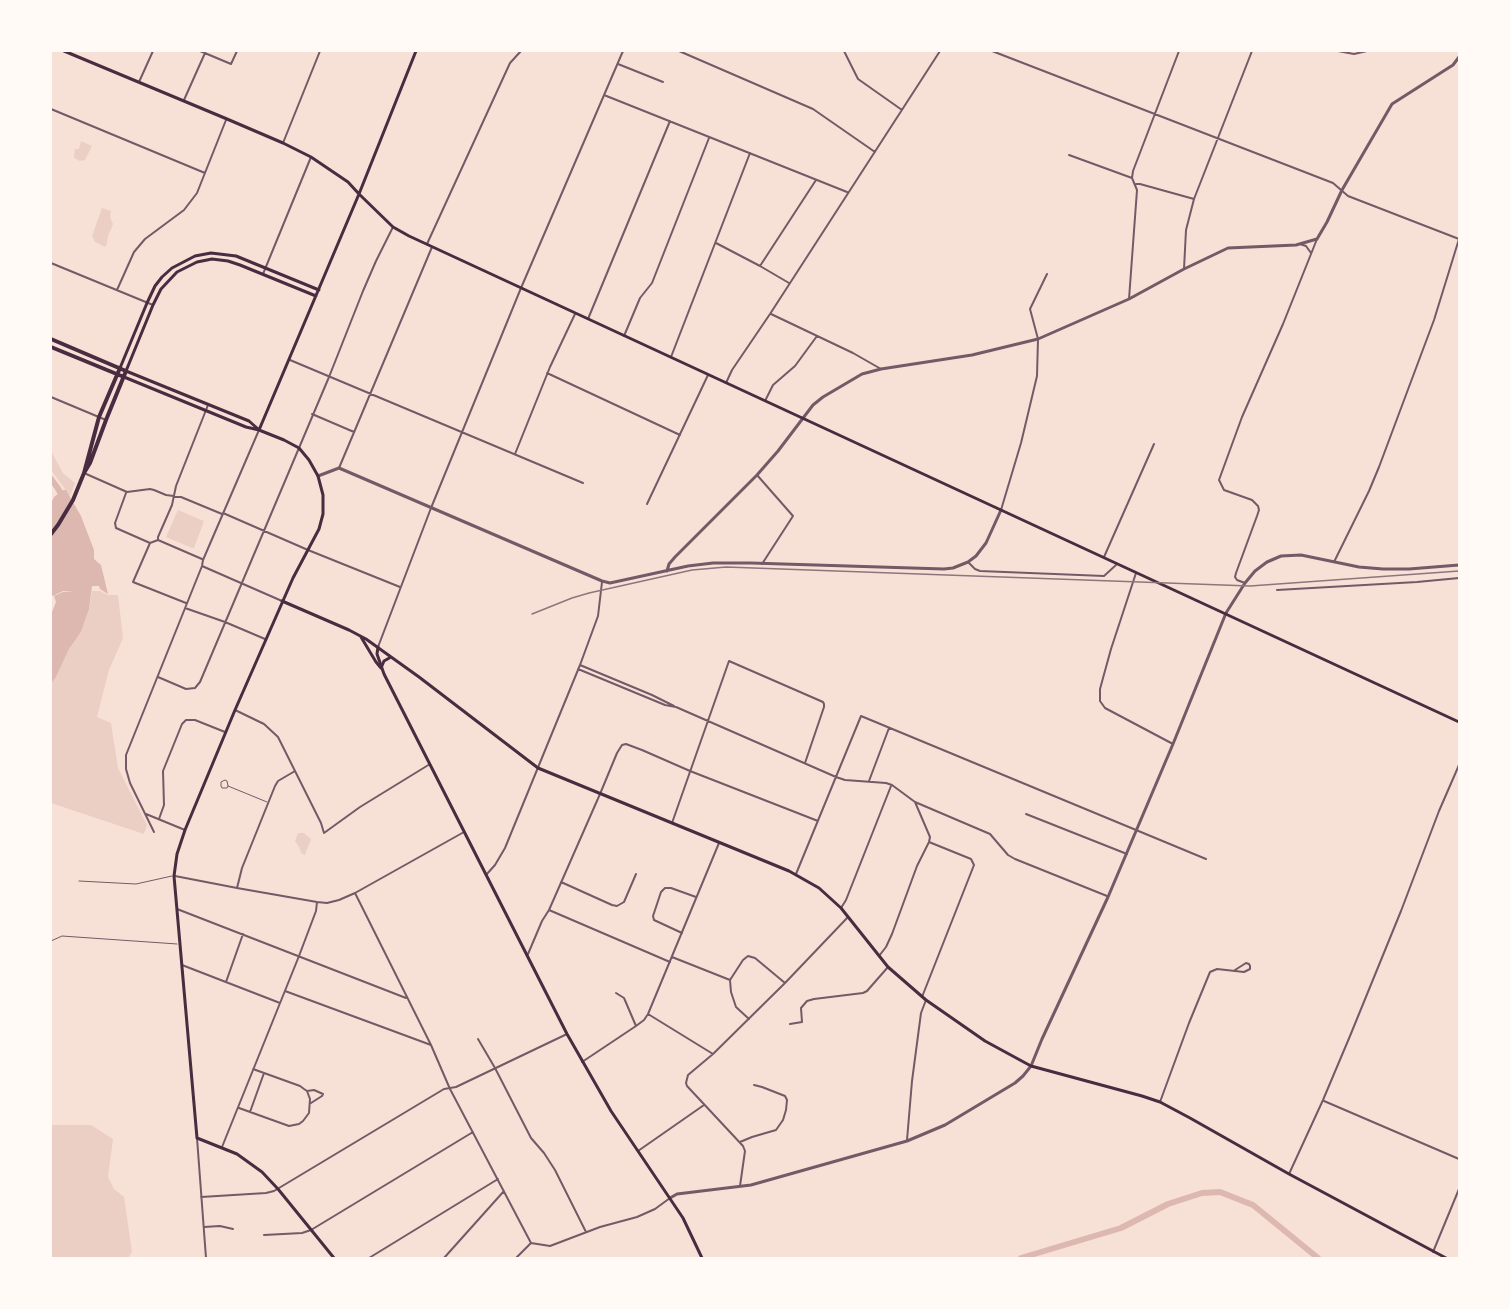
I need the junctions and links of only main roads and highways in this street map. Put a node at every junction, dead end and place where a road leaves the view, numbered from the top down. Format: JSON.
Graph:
{"nodes":[{"id":1,"x":64,"y":51,"type":"edge"},
{"id":2,"x":417,"y":51,"type":"edge"},
{"id":3,"x":359,"y":194,"type":"junction"},
{"id":4,"x":319,"y":290,"type":"junction"},
{"id":5,"x":316,"y":296,"type":"junction"},
{"id":6,"x":51,"y":339,"type":"edge"},
{"id":7,"x":51,"y":347,"type":"edge"},
{"id":8,"x":120,"y":368,"type":"junction"},
{"id":9,"x":126,"y":371,"type":"junction"},
{"id":10,"x":118,"y":375,"type":"junction"},
{"id":11,"x":124,"y":377,"type":"junction"},
{"id":12,"x":259,"y":430,"type":"junction"},
{"id":13,"x":84,"y":473,"type":"junction"},
{"id":14,"x":51,"y":534,"type":"edge"},
{"id":15,"x":282,"y":601,"type":"junction"},
{"id":16,"x":360,"y":636,"type":"junction"},
{"id":17,"x":378,"y":647,"type":"junction"},
{"id":18,"x":391,"y":657,"type":"junction"},
{"id":19,"x":381,"y":668,"type":"junction"},
{"id":20,"x":1459,"y":722,"type":"edge"},
{"id":21,"x":334,"y":1258,"type":"edge"},
{"id":22,"x":702,"y":1258,"type":"edge"},
{"id":23,"x":1446,"y":1258,"type":"edge"}],
"edges":[{"from":1,"to":3,"type":"main road"},
{"from":2,"to":3,"type":"main road"},
{"from":3,"to":4,"type":"main road"},
{"from":3,"to":20,"type":"main road"},
{"from":4,"to":5,"type":"main road"},
{"from":4,"to":8,"type":"main road"},
{"from":5,"to":9,"type":"main road"},
{"from":5,"to":12,"type":"main road"},
{"from":6,"to":8,"type":"highway"},
{"from":7,"to":10,"type":"highway"},
{"from":8,"to":9,"type":"highway"},
{"from":8,"to":10,"type":"highway"},
{"from":9,"to":11,"type":"highway"},
{"from":9,"to":12,"type":"main road"},
{"from":10,"to":11,"type":"highway"},
{"from":10,"to":13,"type":"highway"},
{"from":11,"to":12,"type":"main road"},
{"from":11,"to":13,"type":"highway"},
{"from":12,"to":15,"type":"main road"},
{"from":13,"to":14,"type":"highway"},
{"from":15,"to":16,"type":"main road"},
{"from":15,"to":21,"type":"main road"},
{"from":16,"to":17,"type":"main road"},
{"from":16,"to":19,"type":"main road"},
{"from":17,"to":18,"type":"main road"},
{"from":17,"to":19,"type":"main road"},
{"from":18,"to":19,"type":"main road"},
{"from":18,"to":23,"type":"main road"},
{"from":19,"to":22,"type":"main road"}]}
